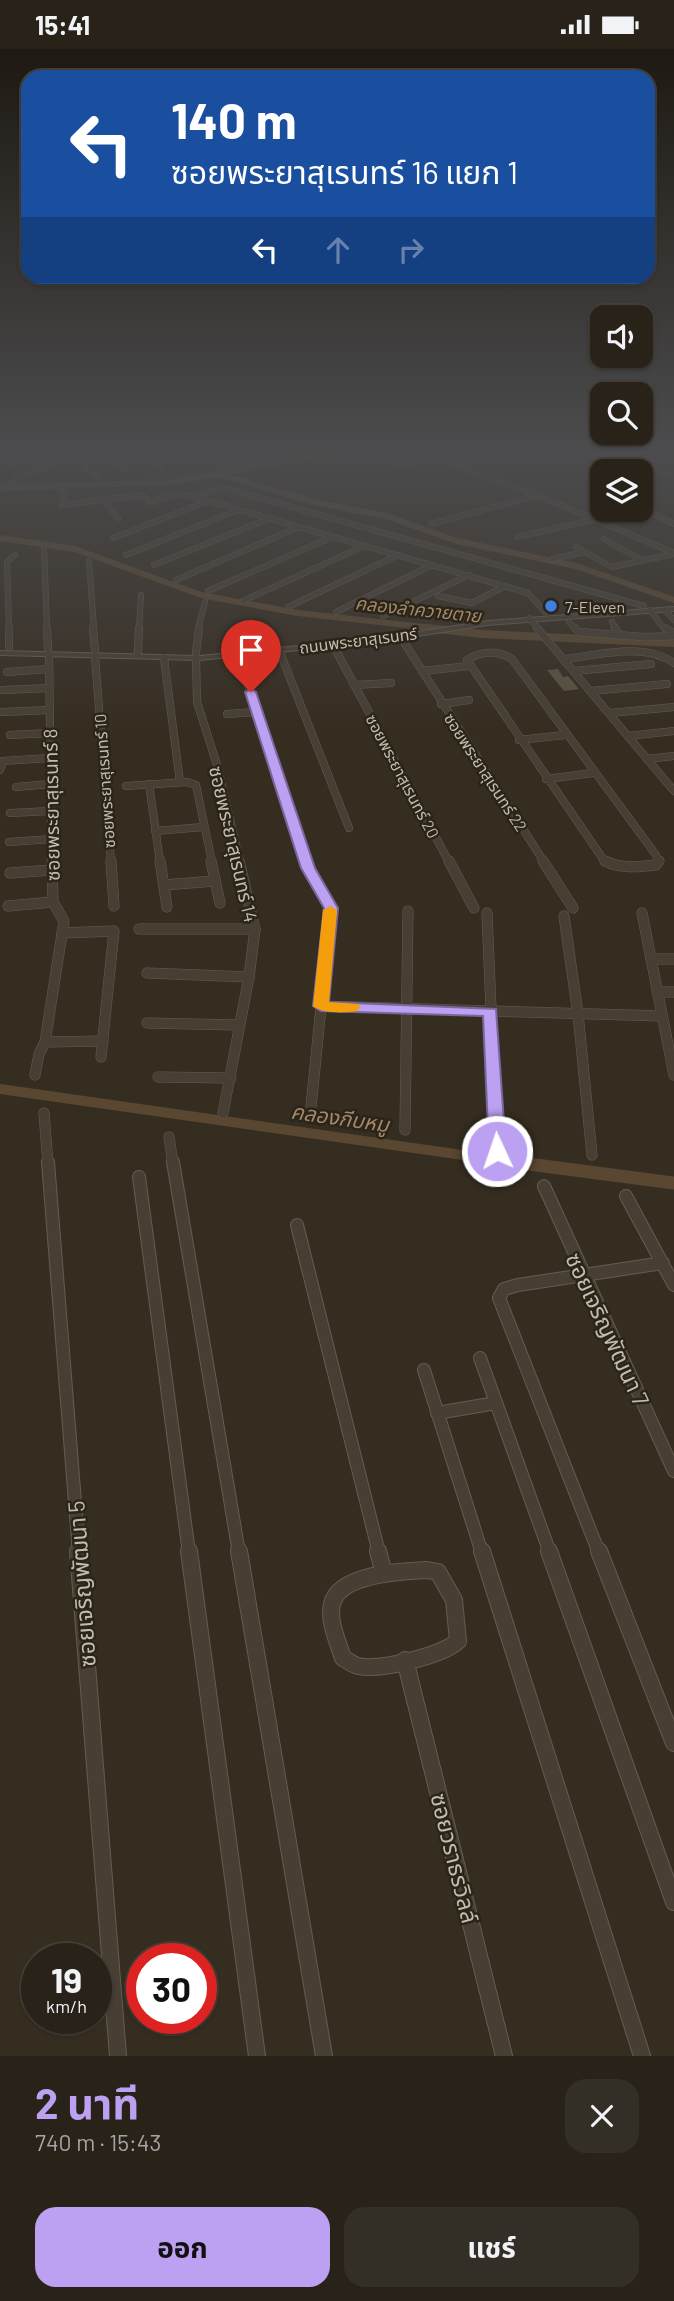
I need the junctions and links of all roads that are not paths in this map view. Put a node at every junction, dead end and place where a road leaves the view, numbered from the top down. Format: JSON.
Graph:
{"nodes":[{"id":1,"x":159,"y":542,"type":"edge"},
{"id":2,"x":211,"y":542,"type":"edge"},
{"id":3,"x":266,"y":542,"type":"edge"},
{"id":4,"x":321,"y":542,"type":"edge"},
{"id":5,"x":349,"y":542,"type":"edge"},
{"id":6,"x":417,"y":542,"type":"edge"},
{"id":7,"x":609,"y":542,"type":"edge"},
{"id":8,"x":649,"y":542,"type":"edge"},
{"id":9,"x":364,"y":546,"type":"junction"},
{"id":10,"x":576,"y":547,"type":"dead end"},
{"id":11,"x":44,"y":548,"type":"dead end"},
{"id":12,"x":586,"y":552,"type":"junction"},
{"id":13,"x":674,"y":553,"type":"edge"},
{"id":14,"x":15,"y":555,"type":"dead end"},
{"id":15,"x":126,"y":555,"type":"dead end"},
{"id":16,"x":398,"y":555,"type":"junction"},
{"id":17,"x":552,"y":559,"type":"dead end"},
{"id":18,"x":89,"y":561,"type":"dead end"},
{"id":19,"x":644,"y":561,"type":"junction"},
{"id":20,"x":154,"y":565,"type":"dead end"},
{"id":21,"x":432,"y":565,"type":"junction"},
{"id":22,"x":469,"y":575,"type":"junction"},
{"id":23,"x":176,"y":580,"type":"dead end"},
{"id":24,"x":505,"y":586,"type":"junction"},
{"id":25,"x":208,"y":591,"type":"dead end"},
{"id":26,"x":141,"y":595,"type":"dead end"},
{"id":27,"x":438,"y":596,"type":"dead end"},
{"id":28,"x":243,"y":601,"type":"dead end"},
{"id":29,"x":205,"y":602,"type":"dead end"},
{"id":30,"x":674,"y":604,"type":"edge"},
{"id":31,"x":288,"y":607,"type":"dead end"},
{"id":32,"x":647,"y":608,"type":"junction"},
{"id":33,"x":336,"y":612,"type":"dead end"},
{"id":34,"x":545,"y":612,"type":"junction"},
{"id":35,"x":671,"y":614,"type":"edge"},
{"id":36,"x":383,"y":616,"type":"dead end"},
{"id":37,"x":529,"y":618,"type":"junction"},
{"id":38,"x":659,"y":619,"type":"junction"},
{"id":39,"x":569,"y":622,"type":"dead end"},
{"id":40,"x":612,"y":622,"type":"dead end"},
{"id":41,"x":451,"y":624,"type":"junction"},
{"id":42,"x":400,"y":634,"type":"junction"},
{"id":43,"x":674,"y":634,"type":"edge"},
{"id":44,"x":620,"y":636,"type":"junction"},
{"id":45,"x":333,"y":645,"type":"junction"},
{"id":46,"x":4,"y":647,"type":"edge"},
{"id":47,"x":279,"y":650,"type":"junction"},
{"id":48,"x":48,"y":652,"type":"junction"},
{"id":49,"x":138,"y":652,"type":"junction"},
{"id":50,"x":0,"y":653,"type":"edge"},
{"id":51,"x":95,"y":654,"type":"junction"},
{"id":52,"x":238,"y":654,"type":"junction"},
{"id":53,"x":196,"y":655,"type":"junction"},
{"id":54,"x":164,"y":658,"type":"junction"},
{"id":55,"x":565,"y":659,"type":"junction"},
{"id":56,"x":674,"y":663,"type":"edge"},
{"id":57,"x":651,"y":664,"type":"dead end"},
{"id":58,"x":469,"y":666,"type":"junction"},
{"id":59,"x":49,"y":669,"type":"junction"},
{"id":60,"x":422,"y":671,"type":"junction"},
{"id":61,"x":574,"y":671,"type":"junction"},
{"id":62,"x":6,"y":672,"type":"dead end"},
{"id":63,"x":391,"y":683,"type":"dead end"},
{"id":64,"x":667,"y":684,"type":"dead end"},
{"id":65,"x":354,"y":685,"type":"junction"},
{"id":66,"x":49,"y":688,"type":"junction"},
{"id":67,"x":3,"y":690,"type":"dead end"},
{"id":68,"x":590,"y":691,"type":"junction"},
{"id":69,"x":469,"y":700,"type":"dead end"},
{"id":70,"x":441,"y":704,"type":"junction"},
{"id":71,"x":674,"y":706,"type":"edge"},
{"id":72,"x":49,"y":710,"type":"junction"},
{"id":73,"x":3,"y":712,"type":"dead end"},
{"id":74,"x":257,"y":712,"type":"junction"},
{"id":75,"x":610,"y":713,"type":"junction"},
{"id":76,"x":227,"y":714,"type":"dead end"},
{"id":77,"x":674,"y":731,"type":"edge"},
{"id":78,"x":50,"y":733,"type":"junction"},
{"id":79,"x":10,"y":735,"type":"dead end"},
{"id":80,"x":565,"y":735,"type":"junction"},
{"id":81,"x":628,"y":736,"type":"junction"},
{"id":82,"x":519,"y":740,"type":"junction"},
{"id":83,"x":674,"y":756,"type":"edge"},
{"id":84,"x":50,"y":758,"type":"junction"},
{"id":85,"x":648,"y":759,"type":"junction"},
{"id":86,"x":0,"y":770,"type":"edge"},
{"id":87,"x":593,"y":773,"type":"junction"},
{"id":88,"x":546,"y":779,"type":"junction"},
{"id":89,"x":670,"y":781,"type":"edge"},
{"id":90,"x":180,"y":782,"type":"junction"},
{"id":91,"x":51,"y":784,"type":"junction"},
{"id":92,"x":149,"y":784,"type":"junction"},
{"id":93,"x":126,"y":786,"type":"dead end"},
{"id":94,"x":16,"y":787,"type":"dead end"},
{"id":95,"x":674,"y":791,"type":"edge"},
{"id":96,"x":51,"y":811,"type":"junction"},
{"id":97,"x":10,"y":813,"type":"dead end"},
{"id":98,"x":203,"y":827,"type":"junction"},
{"id":99,"x":349,"y":828,"type":"dead end"},
{"id":100,"x":155,"y":831,"type":"junction"},
{"id":101,"x":52,"y":839,"type":"junction"},
{"id":102,"x":9,"y":842,"type":"dead end"},
{"id":103,"x":52,"y":870,"type":"junction"},
{"id":104,"x":10,"y":873,"type":"dead end"},
{"id":105,"x":215,"y":881,"type":"junction"},
{"id":106,"x":164,"y":885,"type":"junction"},
{"id":107,"x":53,"y":902,"type":"junction"},
{"id":108,"x":220,"y":903,"type":"dead end"},
{"id":109,"x":8,"y":906,"type":"dead end"},
{"id":110,"x":114,"y":906,"type":"dead end"},
{"id":111,"x":167,"y":907,"type":"dead end"},
{"id":112,"x":474,"y":908,"type":"dead end"},
{"id":113,"x":573,"y":908,"type":"dead end"},
{"id":114,"x":408,"y":911,"type":"dead end"},
{"id":115,"x":487,"y":913,"type":"dead end"},
{"id":116,"x":642,"y":913,"type":"dead end"},
{"id":117,"x":564,"y":916,"type":"dead end"},
{"id":118,"x":139,"y":929,"type":"dead end"},
{"id":119,"x":255,"y":929,"type":"junction"},
{"id":120,"x":62,"y":933,"type":"junction"},
{"id":121,"x":651,"y":959,"type":"junction"},
{"id":122,"x":674,"y":959,"type":"edge"},
{"id":123,"x":147,"y":973,"type":"dead end"},
{"id":124,"x":249,"y":977,"type":"junction"},
{"id":125,"x":657,"y":992,"type":"junction"},
{"id":126,"x":674,"y":992,"type":"edge"},
{"id":127,"x":321,"y":1006,"type":"junction"},
{"id":128,"x":407,"y":1009,"type":"junction"},
{"id":129,"x":490,"y":1012,"type":"junction"},
{"id":130,"x":578,"y":1014,"type":"junction"},
{"id":131,"x":663,"y":1016,"type":"junction"},
{"id":132,"x":146,"y":1023,"type":"dead end"},
{"id":133,"x":238,"y":1025,"type":"junction"},
{"id":134,"x":103,"y":1041,"type":"junction"},
{"id":135,"x":45,"y":1042,"type":"junction"},
{"id":136,"x":101,"y":1057,"type":"dead end"},
{"id":137,"x":36,"y":1075,"type":"dead end"},
{"id":138,"x":674,"y":1075,"type":"edge"},
{"id":139,"x":158,"y":1077,"type":"dead end"},
{"id":140,"x":231,"y":1078,"type":"junction"},
{"id":141,"x":44,"y":1113,"type":"dead end"},
{"id":142,"x":223,"y":1113,"type":"dead end"},
{"id":143,"x":310,"y":1117,"type":"dead end"},
{"id":144,"x":405,"y":1130,"type":"dead end"},
{"id":145,"x":169,"y":1137,"type":"dead end"},
{"id":146,"x":497,"y":1151,"type":"dead end"},
{"id":147,"x":592,"y":1155,"type":"dead end"},
{"id":148,"x":139,"y":1177,"type":"dead end"},
{"id":149,"x":544,"y":1186,"type":"dead end"},
{"id":150,"x":626,"y":1196,"type":"dead end"},
{"id":151,"x":296,"y":1225,"type":"dead end"},
{"id":152,"x":663,"y":1263,"type":"junction"},
{"id":153,"x":583,"y":1275,"type":"junction"},
{"id":154,"x":674,"y":1285,"type":"edge"},
{"id":155,"x":480,"y":1358,"type":"dead end"},
{"id":156,"x":424,"y":1370,"type":"dead end"},
{"id":157,"x":496,"y":1403,"type":"junction"},
{"id":158,"x":438,"y":1413,"type":"junction"},
{"id":159,"x":674,"y":1471,"type":"edge"},
{"id":160,"x":383,"y":1574,"type":"junction"},
{"id":161,"x":405,"y":1660,"type":"junction"},
{"id":162,"x":674,"y":1743,"type":"edge"},
{"id":163,"x":674,"y":1902,"type":"edge"},
{"id":164,"x":118,"y":2056,"type":"edge"},
{"id":165,"x":257,"y":2056,"type":"edge"},
{"id":166,"x":324,"y":2056,"type":"edge"},
{"id":167,"x":504,"y":2056,"type":"edge"},
{"id":168,"x":642,"y":2056,"type":"edge"}],
"edges":[{"from":1,"to":15,"type":"street"},
{"from":2,"to":20,"type":"street"},
{"from":3,"to":23,"type":"street"},
{"from":4,"to":25,"type":"street"},
{"from":5,"to":9,"type":"street"},
{"from":6,"to":32,"type":"street"},
{"from":7,"to":19,"type":"street"},
{"from":8,"to":13,"type":"street"},
{"from":9,"to":16,"type":"street"},
{"from":9,"to":28,"type":"street"},
{"from":10,"to":12,"type":"street"},
{"from":11,"to":48,"type":"street","name":"ซอยพระยาสุเรนทร์ 8"},
{"from":12,"to":17,"type":"street"},
{"from":12,"to":19,"type":"street"},
{"from":13,"to":19,"type":"street"},
{"from":14,"to":46,"type":"street"},
{"from":16,"to":21,"type":"street"},
{"from":16,"to":31,"type":"street"},
{"from":18,"to":51,"type":"street","name":"ซอยพระยาสุเรนทร์ 10"},
{"from":21,"to":22,"type":"street"},
{"from":21,"to":33,"type":"street"},
{"from":22,"to":24,"type":"street"},
{"from":22,"to":36,"type":"street"},
{"from":24,"to":27,"type":"street"},
{"from":24,"to":34,"type":"street"},
{"from":26,"to":49,"type":"street"},
{"from":29,"to":53,"type":"street","name":"ซอยพระยาสุเรนทร์ 14"},
{"from":30,"to":32,"type":"street","name":"ถนนพระยาสุเรนทร์"},
{"from":32,"to":34,"type":"street","name":"ถนนพระยาสุเรนทร์"},
{"from":32,"to":35,"type":"street","name":"ถนนพระยาสุเรนทร์"},
{"from":32,"to":37,"type":"street","name":"ถนนพระยาสุเรนทร์"},
{"from":32,"to":38,"type":"street"},
{"from":34,"to":41,"type":"street","name":"ถนนพระยาสุเรนทร์"},
{"from":35,"to":38,"type":"street"},
{"from":37,"to":41,"type":"street","name":"ถนนพระยาสุเรนทร์"},
{"from":37,"to":55,"type":"street"},
{"from":38,"to":43,"type":"street"},
{"from":39,"to":44,"type":"street"},
{"from":40,"to":44,"type":"street"},
{"from":41,"to":42,"type":"street","name":"ถนนพระยาสุเรนทร์"},
{"from":42,"to":45,"type":"street","name":"ถนนพระยาสุเรนทร์"},
{"from":42,"to":53,"type":"street","name":"ถนนพระยาสุเรนทร์"},
{"from":42,"to":60,"type":"street","name":"ซอยพระยาสุเรนทร์ 22"},
{"from":43,"to":44,"type":"street"},
{"from":45,"to":47,"type":"street","name":"ถนนพระยาสุเรนทร์"},
{"from":45,"to":65,"type":"street","name":"ซอยพระยาสุเรนทร์ 20"},
{"from":46,"to":48,"type":"street","name":"ถนนพระยาสุเรนทร์"},
{"from":47,"to":52,"type":"street","name":"ถนนพระยาสุเรนทร์"},
{"from":47,"to":99,"type":"street"},
{"from":48,"to":50,"type":"street","name":"ถนนพระยาสุเรนทร์"},
{"from":48,"to":51,"type":"street","name":"ถนนพระยาสุเรนทร์"},
{"from":48,"to":59,"type":"street","name":"ซอยพระยาสุเรนทร์ 8"},
{"from":49,"to":51,"type":"street","name":"ถนนพระยาสุเรนทร์"},
{"from":49,"to":53,"type":"street","name":"ถนนพระยาสุเรนทร์"},
{"from":51,"to":54,"type":"street","name":"ถนนพระยาสุเรนทร์"},
{"from":51,"to":110,"type":"street","name":"ซอยพระยาสุเรนทร์ 10"},
{"from":52,"to":53,"type":"street","name":"ถนนพระยาสุเรนทร์"},
{"from":52,"to":74,"type":"street"},
{"from":53,"to":54,"type":"street","name":"ถนนพระยาสุเรนทร์"},
{"from":53,"to":119,"type":"street","name":"ซอยพระยาสุเรนทร์ 14"},
{"from":54,"to":90,"type":"street"},
{"from":55,"to":56,"type":"street"},
{"from":55,"to":61,"type":"street"},
{"from":57,"to":61,"type":"street"},
{"from":58,"to":60,"type":"street"},
{"from":58,"to":80,"type":"street"},
{"from":58,"to":82,"type":"street"},
{"from":59,"to":62,"type":"street"},
{"from":59,"to":66,"type":"street","name":"ซอยพระยาสุเรนทร์ 8"},
{"from":60,"to":70,"type":"street","name":"ซอยพระยาสุเรนทร์ 22"},
{"from":61,"to":68,"type":"street"},
{"from":63,"to":65,"type":"street"},
{"from":64,"to":68,"type":"street"},
{"from":65,"to":112,"type":"street","name":"ซอยพระยาสุเรนทร์ 20"},
{"from":66,"to":67,"type":"street"},
{"from":66,"to":72,"type":"street","name":"ซอยพระยาสุเรนทร์ 8"},
{"from":68,"to":75,"type":"street"},
{"from":69,"to":70,"type":"street"},
{"from":70,"to":113,"type":"street","name":"ซอยพระยาสุเรนทร์ 22"},
{"from":71,"to":75,"type":"street"},
{"from":72,"to":73,"type":"street"},
{"from":72,"to":78,"type":"street","name":"ซอยพระยาสุเรนทร์ 8"},
{"from":74,"to":76,"type":"street"},
{"from":74,"to":127,"type":"street"},
{"from":75,"to":81,"type":"street"},
{"from":77,"to":81,"type":"street"},
{"from":78,"to":79,"type":"street"},
{"from":78,"to":84,"type":"street","name":"ซอยพระยาสุเรนทร์ 8"},
{"from":80,"to":82,"type":"street"},
{"from":80,"to":87,"type":"street"},
{"from":81,"to":85,"type":"street"},
{"from":82,"to":88,"type":"street"},
{"from":83,"to":85,"type":"street"},
{"from":84,"to":86,"type":"street"},
{"from":84,"to":91,"type":"street","name":"ซอยพระยาสุเรนทร์ 8"},
{"from":85,"to":89,"type":"street"},
{"from":87,"to":88,"type":"street"},
{"from":87,"to":88,"type":"street"},
{"from":89,"to":95,"type":"street"},
{"from":90,"to":92,"type":"street"},
{"from":90,"to":98,"type":"street"},
{"from":91,"to":94,"type":"street"},
{"from":91,"to":96,"type":"street","name":"ซอยพระยาสุเรนทร์ 8"},
{"from":92,"to":93,"type":"street"},
{"from":92,"to":100,"type":"street"},
{"from":96,"to":97,"type":"street"},
{"from":96,"to":101,"type":"street","name":"ซอยพระยาสุเรนทร์ 8"},
{"from":98,"to":100,"type":"street"},
{"from":98,"to":105,"type":"street"},
{"from":100,"to":106,"type":"street"},
{"from":101,"to":102,"type":"street"},
{"from":101,"to":103,"type":"street","name":"ซอยพระยาสุเรนทร์ 8"},
{"from":103,"to":104,"type":"street"},
{"from":103,"to":107,"type":"street","name":"ซอยพระยาสุเรนทร์ 8"},
{"from":105,"to":106,"type":"street"},
{"from":105,"to":108,"type":"street"},
{"from":106,"to":111,"type":"street"},
{"from":107,"to":109,"type":"street"},
{"from":107,"to":120,"type":"street","name":"ซอยพระยาสุเรนทร์ 8"},
{"from":114,"to":128,"type":"street"},
{"from":115,"to":129,"type":"street"},
{"from":116,"to":121,"type":"street"},
{"from":117,"to":130,"type":"street"},
{"from":118,"to":119,"type":"street"},
{"from":119,"to":124,"type":"street","name":"ซอยพระยาสุเรนทร์ 14"},
{"from":120,"to":134,"type":"street"},
{"from":120,"to":135,"type":"street","name":"ซอยพระยาสุเรนทร์ 8"},
{"from":121,"to":122,"type":"street"},
{"from":121,"to":125,"type":"street"},
{"from":123,"to":124,"type":"street"},
{"from":124,"to":133,"type":"street","name":"ซอยพระยาสุเรนทร์ 14"},
{"from":125,"to":126,"type":"street"},
{"from":125,"to":131,"type":"street"},
{"from":127,"to":128,"type":"street"},
{"from":127,"to":143,"type":"street"},
{"from":128,"to":129,"type":"street"},
{"from":128,"to":144,"type":"street"},
{"from":129,"to":130,"type":"street"},
{"from":129,"to":146,"type":"street"},
{"from":130,"to":131,"type":"street"},
{"from":130,"to":147,"type":"street"},
{"from":131,"to":138,"type":"street"},
{"from":132,"to":133,"type":"street"},
{"from":133,"to":140,"type":"street","name":"ซอยพระยาสุเรนทร์ 14"},
{"from":134,"to":135,"type":"street"},
{"from":134,"to":136,"type":"street"},
{"from":135,"to":137,"type":"street","name":"ซอยพระยาสุเรนทร์ 8"},
{"from":139,"to":140,"type":"street"},
{"from":140,"to":142,"type":"street","name":"ซอยพระยาสุเรนทร์ 14"},
{"from":141,"to":164,"type":"street","name":"ซอยเจริญพัฒนา 5"},
{"from":145,"to":166,"type":"street"},
{"from":148,"to":165,"type":"street"},
{"from":149,"to":153,"type":"street","name":"ซอยเจริญพัฒนา 7"},
{"from":150,"to":152,"type":"street"},
{"from":151,"to":160,"type":"street"},
{"from":152,"to":153,"type":"street"},
{"from":152,"to":154,"type":"street"},
{"from":153,"to":159,"type":"street","name":"ซอยเจริญพัฒนา 7"},
{"from":153,"to":162,"type":"street"},
{"from":155,"to":157,"type":"street"},
{"from":156,"to":158,"type":"street"},
{"from":157,"to":158,"type":"street"},
{"from":157,"to":163,"type":"street"},
{"from":158,"to":168,"type":"street"},
{"from":160,"to":161,"type":"street"},
{"from":160,"to":161,"type":"street"},
{"from":161,"to":167,"type":"street","name":"ซอยวราธรวิลล์"}]}
